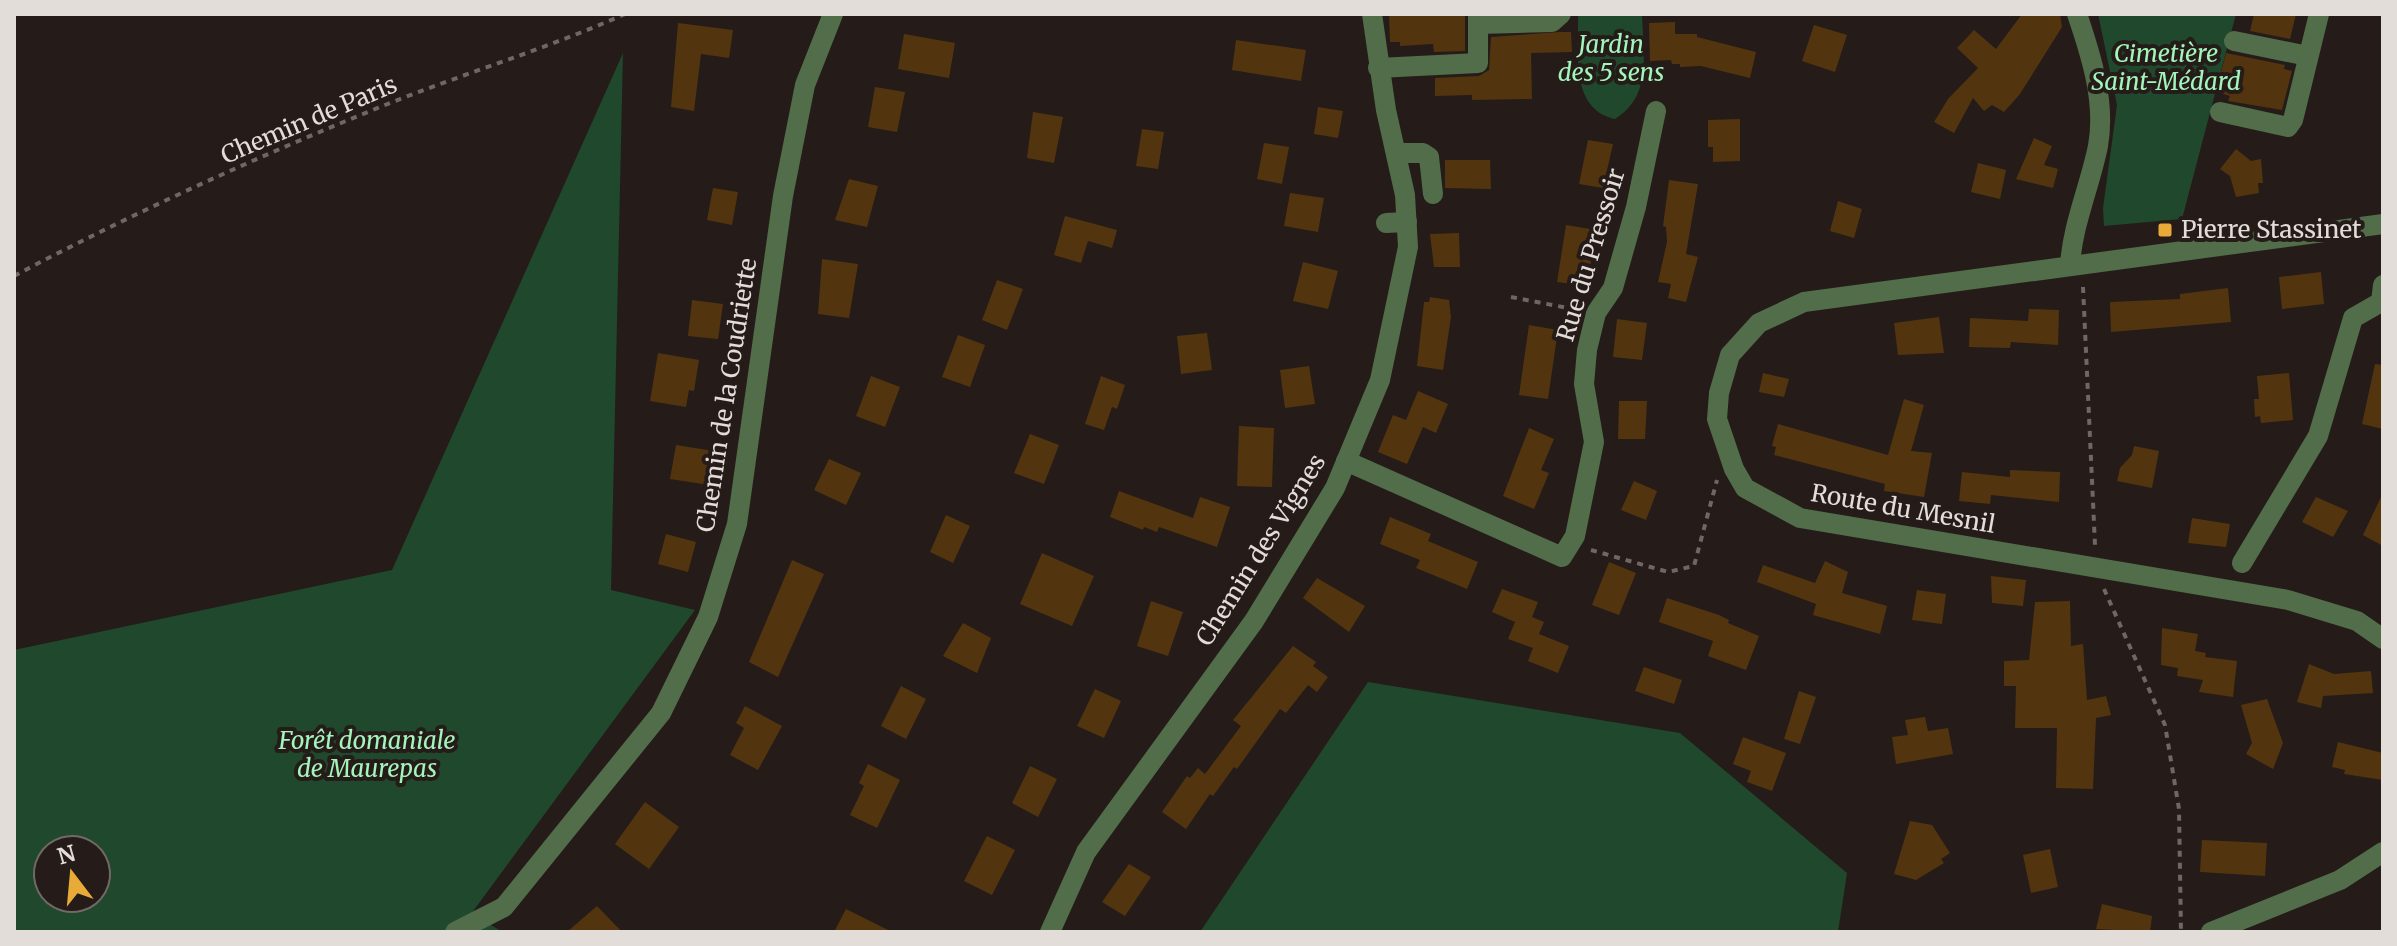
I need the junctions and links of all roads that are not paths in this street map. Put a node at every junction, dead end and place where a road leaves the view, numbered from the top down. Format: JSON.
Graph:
{"nodes":[{"id":1,"x":833,"y":14,"type":"edge"},
{"id":2,"x":1372,"y":14,"type":"edge"},
{"id":3,"x":1561,"y":14,"type":"edge"},
{"id":4,"x":2077,"y":14,"type":"edge"},
{"id":5,"x":2319,"y":14,"type":"edge"},
{"id":6,"x":1520,"y":18,"type":"edge"},
{"id":7,"x":1478,"y":19,"type":"edge"},
{"id":8,"x":2234,"y":41,"type":"dead end"},
{"id":9,"x":2308,"y":56,"type":"junction"},
{"id":10,"x":1378,"y":68,"type":"junction"},
{"id":11,"x":1656,"y":111,"type":"dead end"},
{"id":12,"x":2220,"y":112,"type":"dead end"},
{"id":13,"x":1396,"y":153,"type":"junction"},
{"id":14,"x":1433,"y":194,"type":"dead end"},
{"id":15,"x":1407,"y":222,"type":"junction"},
{"id":16,"x":1386,"y":223,"type":"dead end"},
{"id":17,"x":2383,"y":224,"type":"edge"},
{"id":18,"x":2076,"y":265,"type":"junction"},
{"id":19,"x":2382,"y":297,"type":"edge"},
{"id":20,"x":1346,"y":461,"type":"junction"},
{"id":21,"x":2242,"y":563,"type":"dead end"},
{"id":22,"x":2383,"y":639,"type":"edge"},
{"id":23,"x":2383,"y":852,"type":"edge"},
{"id":24,"x":455,"y":932,"type":"edge"},
{"id":25,"x":1050,"y":932,"type":"edge"},
{"id":26,"x":2211,"y":932,"type":"edge"}],
"edges":[{"from":1,"to":24,"type":"street","name":"Chemin de la Coudriette"},
{"from":2,"to":10,"type":"street","name":"Chemin des Vignes"},
{"from":3,"to":6,"type":"street"},
{"from":4,"to":18,"type":"street"},
{"from":5,"to":9,"type":"street"},
{"from":6,"to":7,"type":"street"},
{"from":7,"to":10,"type":"street"},
{"from":8,"to":9,"type":"street"},
{"from":9,"to":12,"type":"street"},
{"from":10,"to":13,"type":"street","name":"Chemin des Vignes"},
{"from":11,"to":20,"type":"street","name":"Rue du Pressoir"},
{"from":13,"to":14,"type":"street"},
{"from":13,"to":15,"type":"street","name":"Chemin des Vignes"},
{"from":15,"to":16,"type":"street"},
{"from":15,"to":20,"type":"street","name":"Chemin des Vignes"},
{"from":17,"to":18,"type":"street","name":"Route du Mesnil"},
{"from":18,"to":22,"type":"street","name":"Route du Mesnil"},
{"from":19,"to":21,"type":"street"},
{"from":20,"to":25,"type":"street","name":"Chemin des Vignes"},
{"from":23,"to":26,"type":"street"}]}
